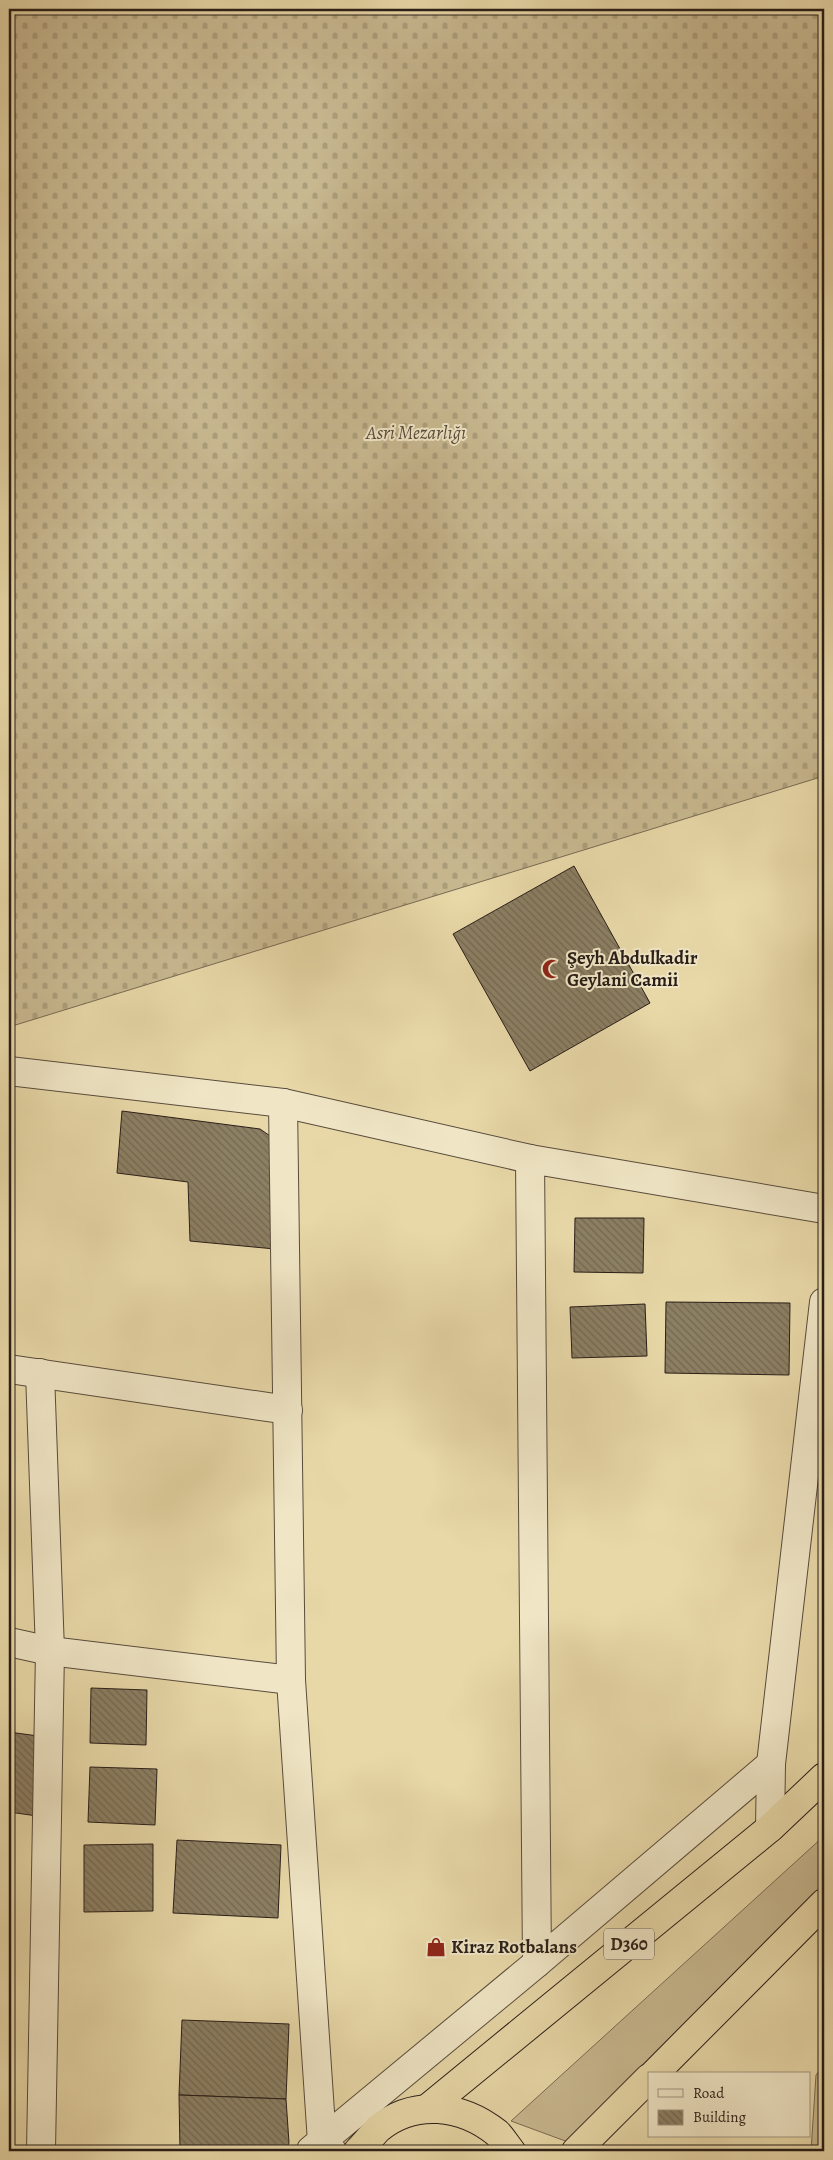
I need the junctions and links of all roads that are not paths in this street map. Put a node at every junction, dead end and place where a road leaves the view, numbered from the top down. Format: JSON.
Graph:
{"nodes":[{"id":1,"x":9,"y":1071,"type":"edge"},
{"id":2,"x":284,"y":1103,"type":"junction"},
{"id":3,"x":530,"y":1159,"type":"junction"},
{"id":4,"x":824,"y":1208,"type":"edge"},
{"id":5,"x":824,"y":1302,"type":"edge"},
{"id":6,"x":9,"y":1369,"type":"edge"},
{"id":7,"x":40,"y":1373,"type":"junction"},
{"id":8,"x":288,"y":1410,"type":"junction"},
{"id":9,"x":9,"y":1642,"type":"edge"},
{"id":10,"x":50,"y":1651,"type":"junction"},
{"id":11,"x":291,"y":1680,"type":"junction"},
{"id":12,"x":771,"y":1764,"type":"junction"},
{"id":13,"x":824,"y":1777,"type":"edge"},
{"id":14,"x":770,"y":1828,"type":"junction"},
{"id":15,"x":824,"y":1903,"type":"edge"},
{"id":16,"x":537,"y":1963,"type":"junction"},
{"id":17,"x":656,"y":2072,"type":"edge"},
{"id":18,"x":648,"y":2079,"type":"edge"},
{"id":19,"x":429,"y":2108,"type":"junction"},
{"id":20,"x":321,"y":2148,"type":"edge"},
{"id":21,"x":41,"y":2151,"type":"edge"},
{"id":22,"x":358,"y":2151,"type":"edge"},
{"id":23,"x":511,"y":2151,"type":"edge"},
{"id":24,"x":576,"y":2151,"type":"edge"}],
"edges":[{"from":1,"to":2,"type":"street"},
{"from":2,"to":3,"type":"street"},
{"from":2,"to":8,"type":"street"},
{"from":3,"to":4,"type":"street"},
{"from":3,"to":16,"type":"street"},
{"from":5,"to":12,"type":"street"},
{"from":6,"to":7,"type":"street"},
{"from":7,"to":8,"type":"street"},
{"from":7,"to":10,"type":"street"},
{"from":8,"to":11,"type":"street"},
{"from":9,"to":10,"type":"street"},
{"from":10,"to":11,"type":"street"},
{"from":10,"to":21,"type":"street"},
{"from":11,"to":20,"type":"street"},
{"from":12,"to":14,"type":"street"},
{"from":12,"to":16,"type":"street"},
{"from":13,"to":14,"type":"highway","number":"D360"},
{"from":14,"to":19,"type":"highway","number":"D360"},
{"from":15,"to":17,"type":"highway"},
{"from":16,"to":20,"type":"street"},
{"from":18,"to":24,"type":"highway"},
{"from":19,"to":22,"type":"highway","number":"D360"},
{"from":19,"to":23,"type":"highway","number":"D360"}]}
